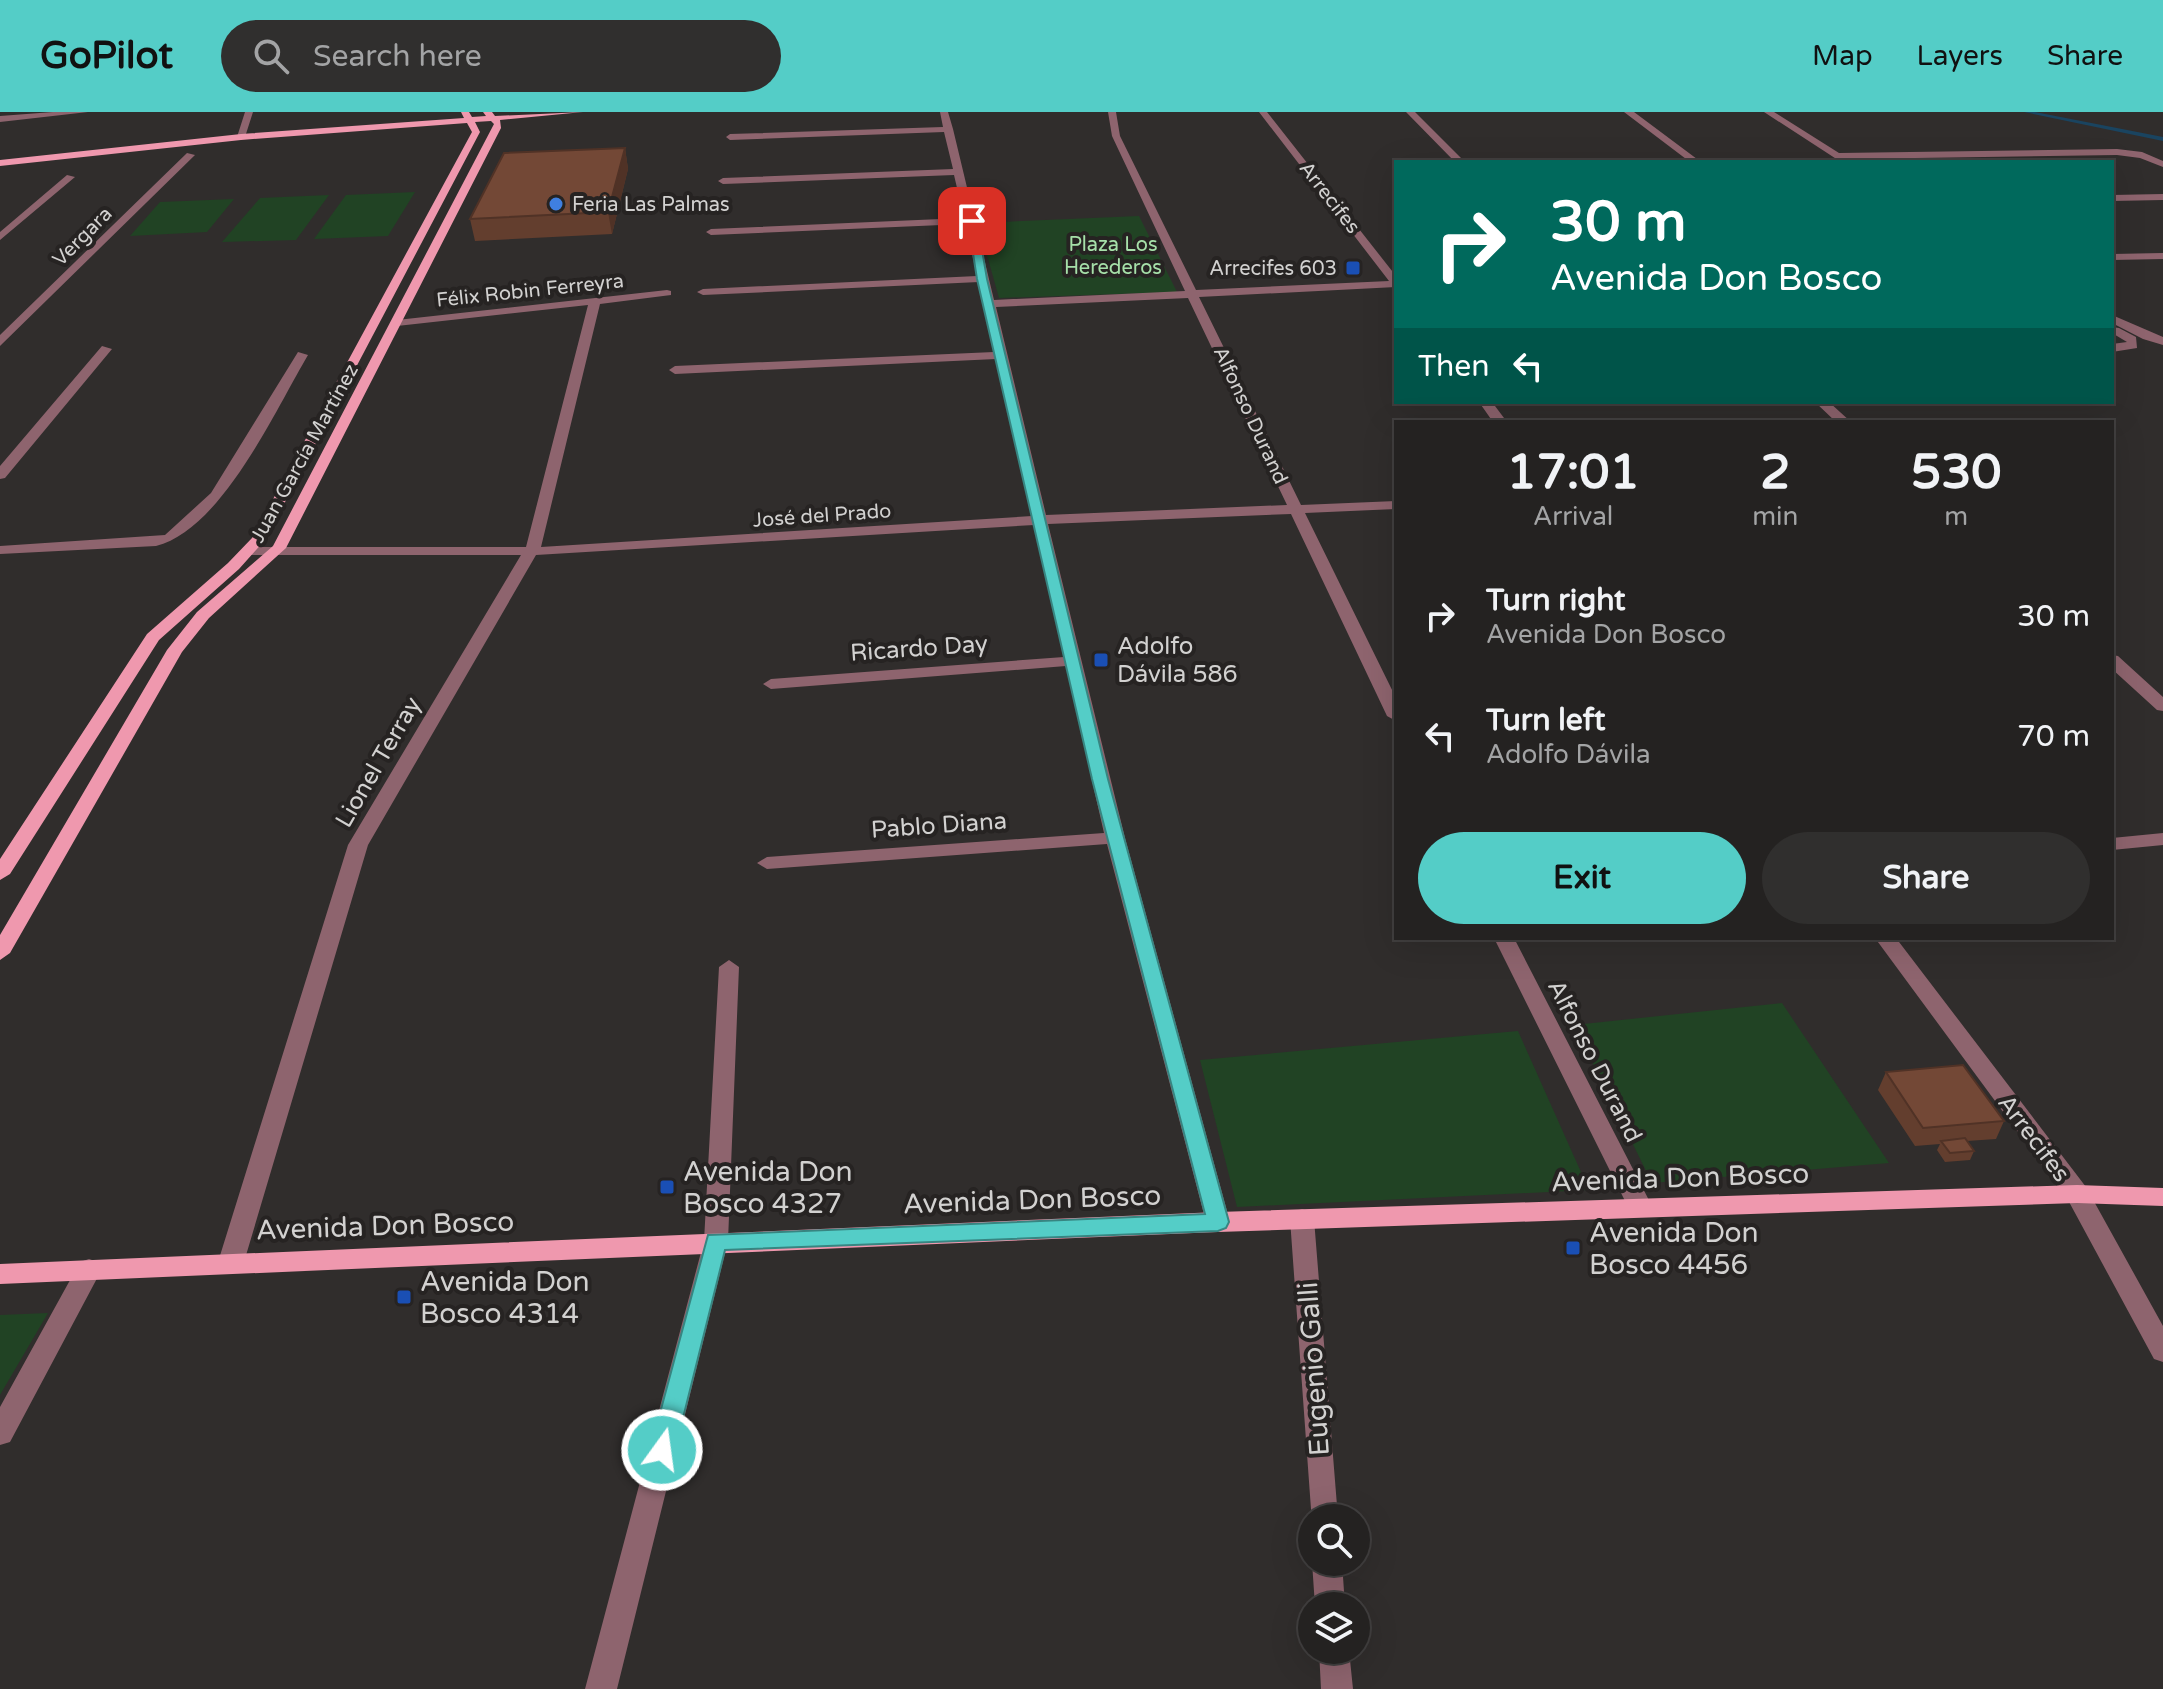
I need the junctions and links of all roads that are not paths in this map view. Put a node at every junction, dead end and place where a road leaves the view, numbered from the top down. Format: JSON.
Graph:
{"nodes":[{"id":1,"x":84,"y":112,"type":"edge"},
{"id":2,"x":249,"y":112,"type":"edge"},
{"id":3,"x":579,"y":112,"type":"edge"},
{"id":4,"x":1112,"y":112,"type":"edge"},
{"id":5,"x":1263,"y":112,"type":"edge"},
{"id":6,"x":1410,"y":112,"type":"edge"},
{"id":7,"x":1628,"y":112,"type":"edge"},
{"id":8,"x":1768,"y":112,"type":"edge"},
{"id":9,"x":491,"y":115,"type":"edge"},
{"id":10,"x":468,"y":116,"type":"edge"},
{"id":11,"x":0,"y":119,"type":"edge"},
{"id":12,"x":947,"y":120,"type":"edge"},
{"id":13,"x":241,"y":137,"type":"junction"},
{"id":14,"x":730,"y":137,"type":"dead end"},
{"id":15,"x":190,"y":155,"type":"dead end"},
{"id":16,"x":1838,"y":156,"type":"junction"},
{"id":17,"x":1458,"y":160,"type":"edge"},
{"id":18,"x":1693,"y":160,"type":"edge"},
{"id":19,"x":1844,"y":160,"type":"edge"},
{"id":20,"x":2,"y":164,"type":"edge"},
{"id":21,"x":2163,"y":164,"type":"edge"},
{"id":22,"x":960,"y":172,"type":"junction"},
{"id":23,"x":70,"y":177,"type":"dead end"},
{"id":24,"x":723,"y":181,"type":"dead end"},
{"id":25,"x":2163,"y":197,"type":"edge"},
{"id":26,"x":2114,"y":198,"type":"edge"},
{"id":27,"x":972,"y":221,"type":"junction"},
{"id":28,"x":711,"y":232,"type":"dead end"},
{"id":29,"x":0,"y":237,"type":"edge"},
{"id":30,"x":2163,"y":256,"type":"edge"},
{"id":31,"x":2114,"y":257,"type":"edge"},
{"id":32,"x":982,"y":279,"type":"junction"},
{"id":33,"x":1394,"y":280,"type":"edge"},
{"id":34,"x":1394,"y":283,"type":"edge"},
{"id":35,"x":703,"y":292,"type":"dead end"},
{"id":36,"x":667,"y":293,"type":"dead end"},
{"id":37,"x":1194,"y":294,"type":"junction"},
{"id":38,"x":595,"y":301,"type":"junction"},
{"id":39,"x":988,"y":304,"type":"junction"},
{"id":40,"x":2114,"y":319,"type":"edge"},
{"id":41,"x":397,"y":323,"type":"junction"},
{"id":42,"x":2114,"y":328,"type":"edge"},
{"id":43,"x":3,"y":337,"type":"edge"},
{"id":44,"x":2163,"y":341,"type":"edge"},
{"id":45,"x":2114,"y":348,"type":"edge"},
{"id":46,"x":106,"y":349,"type":"dead end"},
{"id":47,"x":302,"y":355,"type":"dead end"},
{"id":48,"x":1000,"y":355,"type":"junction"},
{"id":49,"x":675,"y":370,"type":"dead end"},
{"id":50,"x":1823,"y":404,"type":"edge"},
{"id":51,"x":1842,"y":420,"type":"edge"},
{"id":52,"x":0,"y":475,"type":"edge"},
{"id":53,"x":1394,"y":505,"type":"edge"},
{"id":54,"x":1296,"y":511,"type":"junction"},
{"id":55,"x":1040,"y":520,"type":"junction"},
{"id":56,"x":279,"y":548,"type":"junction"},
{"id":57,"x":0,"y":550,"type":"edge"},
{"id":58,"x":250,"y":551,"type":"junction"},
{"id":59,"x":533,"y":551,"type":"junction"},
{"id":60,"x":1071,"y":661,"type":"junction"},
{"id":61,"x":2114,"y":662,"type":"edge"},
{"id":62,"x":771,"y":684,"type":"dead end"},
{"id":63,"x":2163,"y":706,"type":"edge"},
{"id":64,"x":1394,"y":712,"type":"edge"},
{"id":65,"x":1115,"y":838,"type":"junction"},
{"id":66,"x":2163,"y":839,"type":"edge"},
{"id":67,"x":2114,"y":844,"type":"edge"},
{"id":68,"x":767,"y":863,"type":"dead end"},
{"id":69,"x":0,"y":874,"type":"edge"},
{"id":70,"x":1505,"y":940,"type":"edge"},
{"id":71,"x":1886,"y":940,"type":"edge"},
{"id":72,"x":0,"y":953,"type":"edge"},
{"id":73,"x":729,"y":967,"type":"dead end"},
{"id":74,"x":2077,"y":1194,"type":"junction"},
{"id":75,"x":2163,"y":1197,"type":"edge"},
{"id":76,"x":1641,"y":1208,"type":"junction"},
{"id":77,"x":1302,"y":1219,"type":"junction"},
{"id":78,"x":1218,"y":1222,"type":"junction"},
{"id":79,"x":716,"y":1241,"type":"junction"},
{"id":80,"x":231,"y":1262,"type":"junction"},
{"id":81,"x":89,"y":1269,"type":"junction"},
{"id":82,"x":0,"y":1274,"type":"edge"},
{"id":83,"x":2163,"y":1351,"type":"edge"},
{"id":84,"x":0,"y":1433,"type":"edge"},
{"id":85,"x":1323,"y":1504,"type":"edge"},
{"id":86,"x":1335,"y":1664,"type":"edge"},
{"id":87,"x":601,"y":1689,"type":"edge"},
{"id":88,"x":1337,"y":1689,"type":"edge"}],
"edges":[{"from":1,"to":11,"type":"street"},
{"from":2,"to":13,"type":"street"},
{"from":3,"to":9,"type":"main road"},
{"from":4,"to":37,"type":"street","name":"Alfonso Durand"},
{"from":5,"to":33,"type":"street","name":"Arrecifes"},
{"from":6,"to":17,"type":"street"},
{"from":7,"to":18,"type":"street"},
{"from":8,"to":16,"type":"street"},
{"from":9,"to":10,"type":"main road"},
{"from":9,"to":41,"type":"main road","name":"Juan García Martínez"},
{"from":10,"to":13,"type":"main road"},
{"from":10,"to":58,"type":"main road","name":"Juan García Martínez"},
{"from":12,"to":14,"type":"street"},
{"from":12,"to":22,"type":"street"},
{"from":13,"to":20,"type":"main road"},
{"from":15,"to":43,"type":"street","name":"Vergara"},
{"from":16,"to":19,"type":"street"},
{"from":16,"to":21,"type":"street"},
{"from":22,"to":24,"type":"street"},
{"from":22,"to":27,"type":"street"},
{"from":23,"to":29,"type":"street"},
{"from":25,"to":26,"type":"street"},
{"from":27,"to":28,"type":"street"},
{"from":27,"to":32,"type":"street"},
{"from":30,"to":31,"type":"street"},
{"from":32,"to":35,"type":"street"},
{"from":32,"to":39,"type":"street"},
{"from":34,"to":37,"type":"street"},
{"from":36,"to":38,"type":"street","name":"Félix Robin Ferreyra"},
{"from":37,"to":39,"type":"street"},
{"from":37,"to":54,"type":"street","name":"Alfonso Durand"},
{"from":38,"to":41,"type":"street","name":"Félix Robin Ferreyra"},
{"from":38,"to":59,"type":"street","name":"Lionel Terray"},
{"from":39,"to":48,"type":"street"},
{"from":40,"to":44,"type":"street"},
{"from":41,"to":56,"type":"main road","name":"Juan García Martínez"},
{"from":42,"to":45,"type":"street"},
{"from":46,"to":52,"type":"street"},
{"from":47,"to":57,"type":"street"},
{"from":48,"to":49,"type":"street"},
{"from":48,"to":55,"type":"street"},
{"from":50,"to":51,"type":"street"},
{"from":53,"to":54,"type":"street","name":"José del Prado"},
{"from":54,"to":55,"type":"street","name":"José del Prado"},
{"from":54,"to":64,"type":"street","name":"Alfonso Durand"},
{"from":55,"to":59,"type":"street","name":"José del Prado"},
{"from":55,"to":60,"type":"street"},
{"from":56,"to":58,"type":"street","name":"José del Prado"},
{"from":56,"to":59,"type":"street","name":"José del Prado"},
{"from":56,"to":72,"type":"main road","name":"Juan García Martínez"},
{"from":58,"to":69,"type":"main road","name":"Juan García Martínez"},
{"from":59,"to":80,"type":"street","name":"Lionel Terray"},
{"from":60,"to":62,"type":"street","name":"Ricardo Day"},
{"from":60,"to":65,"type":"street"},
{"from":61,"to":63,"type":"street"},
{"from":65,"to":68,"type":"street","name":"Pablo Diana"},
{"from":65,"to":78,"type":"street"},
{"from":66,"to":67,"type":"street"},
{"from":70,"to":76,"type":"street","name":"Alfonso Durand"},
{"from":71,"to":74,"type":"street","name":"Arrecifes"},
{"from":73,"to":79,"type":"street"},
{"from":74,"to":75,"type":"main road","name":"Avenida Don Bosco"},
{"from":74,"to":76,"type":"main road","name":"Avenida Don Bosco"},
{"from":74,"to":83,"type":"street","name":"Arrecifes"},
{"from":76,"to":77,"type":"main road","name":"Avenida Don Bosco"},
{"from":77,"to":78,"type":"main road","name":"Avenida Don Bosco"},
{"from":77,"to":85,"type":"street","name":"Eugenio Galli"},
{"from":78,"to":79,"type":"main road","name":"Avenida Don Bosco"},
{"from":79,"to":80,"type":"main road","name":"Avenida Don Bosco"},
{"from":79,"to":87,"type":"street"},
{"from":80,"to":81,"type":"main road","name":"Avenida Don Bosco"},
{"from":81,"to":82,"type":"main road","name":"Avenida Don Bosco"},
{"from":81,"to":84,"type":"street"},
{"from":86,"to":88,"type":"street"}]}
